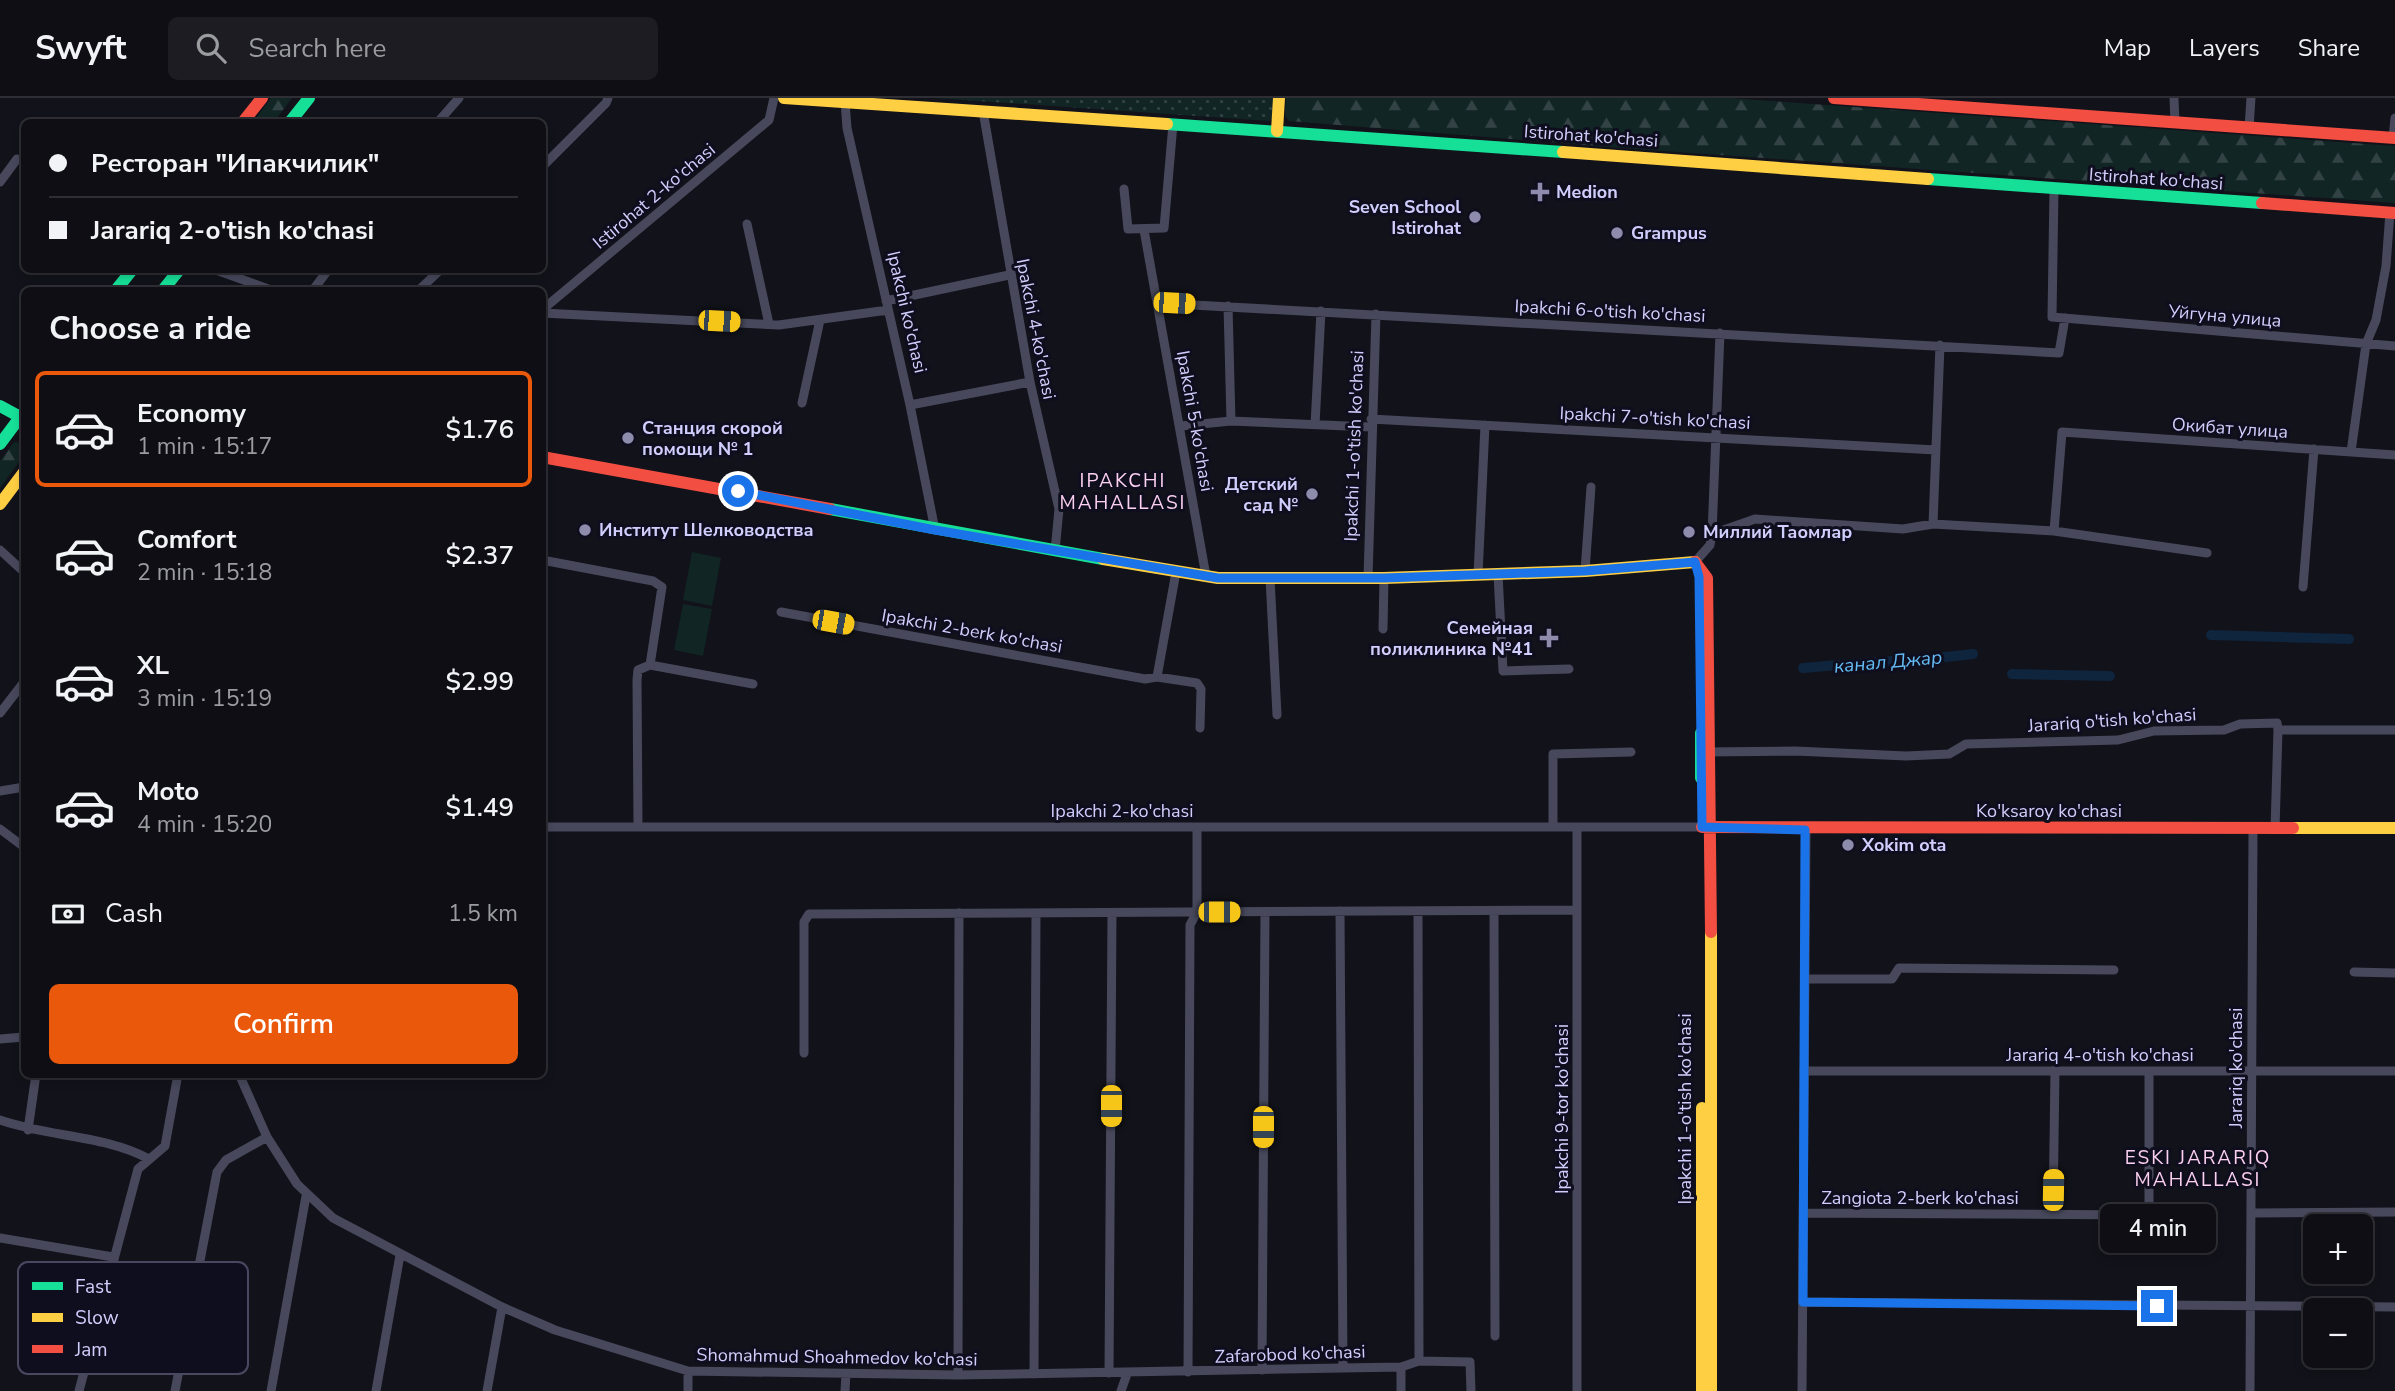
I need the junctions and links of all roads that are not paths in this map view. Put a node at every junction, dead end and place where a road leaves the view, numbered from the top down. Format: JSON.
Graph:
{"nodes":[{"id":1,"x":262,"y":98,"type":"edge"},
{"id":2,"x":309,"y":98,"type":"edge"},
{"id":3,"x":459,"y":98,"type":"edge"},
{"id":4,"x":608,"y":98,"type":"edge"},
{"id":5,"x":774,"y":98,"type":"edge"},
{"id":6,"x":784,"y":98,"type":"edge"},
{"id":7,"x":1279,"y":98,"type":"edge"},
{"id":8,"x":1834,"y":98,"type":"edge"},
{"id":9,"x":2174,"y":98,"type":"edge"},
{"id":10,"x":2251,"y":98,"type":"edge"},
{"id":11,"x":845,"y":100,"type":"edge"},
{"id":12,"x":1917,"y":101,"type":"edge"},
{"id":13,"x":983,"y":111,"type":"junction"},
{"id":14,"x":2395,"y":118,"type":"edge"},
{"id":15,"x":245,"y":119,"type":"edge"},
{"id":16,"x":292,"y":119,"type":"edge"},
{"id":17,"x":441,"y":119,"type":"edge"},
{"id":18,"x":2175,"y":123,"type":"junction"},
{"id":19,"x":1173,"y":124,"type":"junction"},
{"id":20,"x":2249,"y":128,"type":"junction"},
{"id":21,"x":1278,"y":131,"type":"junction"},
{"id":22,"x":2394,"y":138,"type":"edge"},
{"id":23,"x":17,"y":159,"type":"dead end"},
{"id":24,"x":546,"y":163,"type":"edge"},
{"id":25,"x":0,"y":182,"type":"edge"},
{"id":26,"x":1124,"y":189,"type":"dead end"},
{"id":27,"x":2054,"y":189,"type":"junction"},
{"id":28,"x":2392,"y":213,"type":"edge"},
{"id":29,"x":747,"y":223,"type":"dead end"},
{"id":30,"x":1144,"y":230,"type":"junction"},
{"id":31,"x":130,"y":273,"type":"edge"},
{"id":32,"x":177,"y":273,"type":"edge"},
{"id":33,"x":224,"y":273,"type":"edge"},
{"id":34,"x":437,"y":273,"type":"edge"},
{"id":35,"x":1009,"y":275,"type":"junction"},
{"id":36,"x":118,"y":287,"type":"edge"},
{"id":37,"x":165,"y":287,"type":"edge"},
{"id":38,"x":263,"y":287,"type":"edge"},
{"id":39,"x":422,"y":287,"type":"edge"},
{"id":40,"x":1157,"y":303,"type":"junction"},
{"id":41,"x":887,"y":306,"type":"junction"},
{"id":42,"x":1228,"y":306,"type":"junction"},
{"id":43,"x":546,"y":309,"type":"edge"},
{"id":44,"x":546,"y":312,"type":"edge"},
{"id":45,"x":1321,"y":312,"type":"junction"},
{"id":46,"x":1376,"y":314,"type":"junction"},
{"id":47,"x":2065,"y":318,"type":"junction"},
{"id":48,"x":820,"y":320,"type":"junction"},
{"id":49,"x":769,"y":324,"type":"junction"},
{"id":50,"x":1720,"y":333,"type":"junction"},
{"id":51,"x":2366,"y":344,"type":"junction"},
{"id":52,"x":1940,"y":345,"type":"junction"},
{"id":53,"x":2395,"y":345,"type":"edge"},
{"id":54,"x":1030,"y":382,"type":"junction"},
{"id":55,"x":802,"y":403,"type":"dead end"},
{"id":56,"x":910,"y":405,"type":"junction"},
{"id":57,"x":0,"y":406,"type":"edge"},
{"id":58,"x":21,"y":416,"type":"edge"},
{"id":59,"x":21,"y":419,"type":"edge"},
{"id":60,"x":1231,"y":421,"type":"junction"},
{"id":61,"x":1371,"y":423,"type":"junction"},
{"id":62,"x":1315,"y":425,"type":"junction"},
{"id":63,"x":1485,"y":425,"type":"junction"},
{"id":64,"x":1181,"y":426,"type":"junction"},
{"id":65,"x":1716,"y":438,"type":"junction"},
{"id":66,"x":0,"y":444,"type":"edge"},
{"id":67,"x":2314,"y":449,"type":"junction"},
{"id":68,"x":1936,"y":450,"type":"junction"},
{"id":69,"x":2351,"y":452,"type":"junction"},
{"id":70,"x":2395,"y":455,"type":"edge"},
{"id":71,"x":546,"y":458,"type":"edge"},
{"id":72,"x":21,"y":476,"type":"edge"},
{"id":73,"x":1591,"y":487,"type":"dead end"},
{"id":74,"x":0,"y":504,"type":"edge"},
{"id":75,"x":1933,"y":524,"type":"junction"},
{"id":76,"x":935,"y":530,"type":"junction"},
{"id":77,"x":2054,"y":531,"type":"junction"},
{"id":78,"x":1712,"y":534,"type":"junction"},
{"id":79,"x":0,"y":551,"type":"edge"},
{"id":80,"x":1055,"y":551,"type":"junction"},
{"id":81,"x":2207,"y":553,"type":"dead end"},
{"id":82,"x":546,"y":561,"type":"edge"},
{"id":83,"x":1695,"y":562,"type":"junction"},
{"id":84,"x":21,"y":569,"type":"edge"},
{"id":85,"x":1585,"y":571,"type":"junction"},
{"id":86,"x":1177,"y":572,"type":"junction"},
{"id":87,"x":1498,"y":574,"type":"junction"},
{"id":88,"x":1478,"y":575,"type":"junction"},
{"id":89,"x":1206,"y":576,"type":"junction"},
{"id":90,"x":1270,"y":578,"type":"junction"},
{"id":91,"x":1384,"y":578,"type":"junction"},
{"id":92,"x":1368,"y":579,"type":"junction"},
{"id":93,"x":2303,"y":587,"type":"dead end"},
{"id":94,"x":781,"y":612,"type":"dead end"},
{"id":95,"x":1383,"y":629,"type":"dead end"},
{"id":96,"x":650,"y":665,"type":"junction"},
{"id":97,"x":1569,"y":669,"type":"dead end"},
{"id":98,"x":1157,"y":677,"type":"junction"},
{"id":99,"x":753,"y":684,"type":"dead end"},
{"id":100,"x":21,"y":686,"type":"edge"},
{"id":101,"x":0,"y":713,"type":"edge"},
{"id":102,"x":1277,"y":715,"type":"dead end"},
{"id":103,"x":1200,"y":728,"type":"dead end"},
{"id":104,"x":2278,"y":730,"type":"junction"},
{"id":105,"x":2395,"y":730,"type":"edge"},
{"id":106,"x":1631,"y":752,"type":"dead end"},
{"id":107,"x":1705,"y":752,"type":"junction"},
{"id":108,"x":21,"y":788,"type":"edge"},
{"id":109,"x":0,"y":791,"type":"edge"},
{"id":110,"x":546,"y":827,"type":"edge"},
{"id":111,"x":638,"y":827,"type":"junction"},
{"id":112,"x":1197,"y":827,"type":"junction"},
{"id":113,"x":1553,"y":827,"type":"junction"},
{"id":114,"x":1577,"y":827,"type":"junction"},
{"id":115,"x":1707,"y":827,"type":"junction"},
{"id":116,"x":2395,"y":828,"type":"edge"},
{"id":117,"x":0,"y":829,"type":"edge"},
{"id":118,"x":2253,"y":829,"type":"junction"},
{"id":119,"x":2275,"y":829,"type":"junction"},
{"id":120,"x":1805,"y":830,"type":"junction"},
{"id":121,"x":21,"y":845,"type":"edge"},
{"id":122,"x":1577,"y":910,"type":"junction"},
{"id":123,"x":1340,"y":911,"type":"junction"},
{"id":124,"x":1418,"y":911,"type":"junction"},
{"id":125,"x":1494,"y":911,"type":"junction"},
{"id":126,"x":1197,"y":912,"type":"junction"},
{"id":127,"x":1265,"y":912,"type":"junction"},
{"id":128,"x":959,"y":913,"type":"junction"},
{"id":129,"x":1036,"y":913,"type":"junction"},
{"id":130,"x":1112,"y":913,"type":"junction"},
{"id":131,"x":2114,"y":970,"type":"dead end"},
{"id":132,"x":2354,"y":972,"type":"dead end"},
{"id":133,"x":2395,"y":973,"type":"edge"},
{"id":134,"x":1806,"y":979,"type":"junction"},
{"id":135,"x":21,"y":1037,"type":"edge"},
{"id":136,"x":0,"y":1039,"type":"edge"},
{"id":137,"x":804,"y":1053,"type":"dead end"},
{"id":138,"x":2055,"y":1070,"type":"junction"},
{"id":139,"x":1804,"y":1071,"type":"junction"},
{"id":140,"x":2149,"y":1071,"type":"junction"},
{"id":141,"x":2395,"y":1071,"type":"edge"},
{"id":142,"x":2252,"y":1072,"type":"junction"},
{"id":143,"x":35,"y":1078,"type":"edge"},
{"id":144,"x":177,"y":1078,"type":"edge"},
{"id":145,"x":241,"y":1078,"type":"edge"},
{"id":146,"x":0,"y":1120,"type":"edge"},
{"id":147,"x":28,"y":1130,"type":"junction"},
{"id":148,"x":267,"y":1137,"type":"junction"},
{"id":149,"x":149,"y":1159,"type":"junction"},
{"id":150,"x":306,"y":1196,"type":"junction"},
{"id":151,"x":2395,"y":1212,"type":"edge"},
{"id":152,"x":1804,"y":1213,"type":"junction"},
{"id":153,"x":2251,"y":1213,"type":"junction"},
{"id":154,"x":2053,"y":1214,"type":"junction"},
{"id":155,"x":0,"y":1238,"type":"edge"},
{"id":156,"x":400,"y":1255,"type":"junction"},
{"id":157,"x":113,"y":1257,"type":"junction"},
{"id":158,"x":112,"y":1262,"type":"edge"},
{"id":159,"x":200,"y":1262,"type":"edge"},
{"id":160,"x":1803,"y":1302,"type":"junction"},
{"id":161,"x":502,"y":1307,"type":"junction"},
{"id":162,"x":2250,"y":1307,"type":"junction"},
{"id":163,"x":2395,"y":1307,"type":"edge"},
{"id":164,"x":1495,"y":1336,"type":"dead end"},
{"id":165,"x":1419,"y":1361,"type":"junction"},
{"id":166,"x":1343,"y":1367,"type":"junction"},
{"id":167,"x":1401,"y":1367,"type":"junction"},
{"id":168,"x":1262,"y":1370,"type":"junction"},
{"id":169,"x":688,"y":1371,"type":"junction"},
{"id":170,"x":1188,"y":1372,"type":"junction"},
{"id":171,"x":1109,"y":1373,"type":"junction"},
{"id":172,"x":83,"y":1374,"type":"edge"},
{"id":173,"x":846,"y":1374,"type":"junction"},
{"id":174,"x":1034,"y":1374,"type":"junction"},
{"id":175,"x":1128,"y":1374,"type":"junction"},
{"id":176,"x":958,"y":1375,"type":"junction"},
{"id":177,"x":79,"y":1391,"type":"edge"},
{"id":178,"x":271,"y":1391,"type":"edge"},
{"id":179,"x":376,"y":1391,"type":"edge"},
{"id":180,"x":487,"y":1391,"type":"edge"},
{"id":181,"x":688,"y":1391,"type":"edge"},
{"id":182,"x":845,"y":1391,"type":"edge"},
{"id":183,"x":1121,"y":1391,"type":"edge"},
{"id":184,"x":1401,"y":1391,"type":"edge"},
{"id":185,"x":1471,"y":1391,"type":"edge"},
{"id":186,"x":1577,"y":1391,"type":"edge"},
{"id":187,"x":1702,"y":1391,"type":"edge"},
{"id":188,"x":1711,"y":1391,"type":"edge"},
{"id":189,"x":1802,"y":1391,"type":"edge"},
{"id":190,"x":2250,"y":1391,"type":"edge"}],
"edges":[{"from":1,"to":15,"type":"main road"},
{"from":2,"to":16,"type":"main road"},
{"from":3,"to":17,"type":"street"},
{"from":4,"to":24,"type":"street"},
{"from":5,"to":43,"type":"street","name":"Istirohat 2-ko'chasi"},
{"from":6,"to":11,"type":"main road","name":"Istirohat ko'chasi"},
{"from":7,"to":21,"type":"main road"},
{"from":8,"to":12,"type":"main road"},
{"from":9,"to":18,"type":"street"},
{"from":10,"to":20,"type":"street"},
{"from":11,"to":13,"type":"main road","name":"Istirohat ko'chasi"},
{"from":11,"to":41,"type":"street","name":"Ipakchi ko'chasi"},
{"from":12,"to":18,"type":"main road"},
{"from":13,"to":19,"type":"main road","name":"Istirohat ko'chasi"},
{"from":13,"to":35,"type":"street","name":"Ipakchi 4-ko'chasi"},
{"from":14,"to":22,"type":"street"},
{"from":18,"to":20,"type":"main road"},
{"from":19,"to":21,"type":"main road","name":"Istirohat ko'chasi"},
{"from":19,"to":30,"type":"street"},
{"from":20,"to":22,"type":"main road"},
{"from":21,"to":27,"type":"main road","name":"Istirohat ko'chasi"},
{"from":23,"to":25,"type":"street"},
{"from":26,"to":30,"type":"street"},
{"from":27,"to":28,"type":"main road","name":"Istirohat ko'chasi"},
{"from":27,"to":47,"type":"street","name":"Уйгуна улица"},
{"from":28,"to":51,"type":"street"},
{"from":29,"to":49,"type":"street"},
{"from":30,"to":40,"type":"street","name":"Ipakchi 5-ko'chasi"},
{"from":31,"to":36,"type":"main road"},
{"from":32,"to":37,"type":"main road"},
{"from":33,"to":38,"type":"street"},
{"from":34,"to":39,"type":"street"},
{"from":35,"to":41,"type":"street"},
{"from":35,"to":54,"type":"street","name":"Ipakchi 4-ko'chasi"},
{"from":40,"to":42,"type":"street","name":"Ipakchi 6-o'tish ko'chasi"},
{"from":40,"to":64,"type":"street","name":"Ipakchi 5-ko'chasi"},
{"from":41,"to":48,"type":"street"},
{"from":41,"to":56,"type":"street","name":"Ipakchi ko'chasi"},
{"from":42,"to":45,"type":"street","name":"Ipakchi 6-o'tish ko'chasi"},
{"from":42,"to":60,"type":"street"},
{"from":44,"to":49,"type":"street"},
{"from":45,"to":46,"type":"street","name":"Ipakchi 6-o'tish ko'chasi"},
{"from":45,"to":62,"type":"street"},
{"from":46,"to":50,"type":"street","name":"Ipakchi 6-o'tish ko'chasi"},
{"from":46,"to":61,"type":"street","name":"Ipakchi 1-o'tish ko'chasi"},
{"from":47,"to":51,"type":"street","name":"Уйгуна улица"},
{"from":47,"to":52,"type":"street","name":"Ipakchi 6-o'tish ko'chasi"},
{"from":48,"to":49,"type":"street"},
{"from":48,"to":55,"type":"street"},
{"from":50,"to":52,"type":"street","name":"Ipakchi 6-o'tish ko'chasi"},
{"from":50,"to":65,"type":"street"},
{"from":51,"to":53,"type":"street","name":"Уйгуна улица"},
{"from":51,"to":69,"type":"street"},
{"from":52,"to":68,"type":"street"},
{"from":54,"to":56,"type":"street"},
{"from":54,"to":80,"type":"street","name":"Ipakchi 4-ko'chasi"},
{"from":56,"to":76,"type":"street","name":"Ipakchi ko'chasi"},
{"from":57,"to":58,"type":"main road"},
{"from":59,"to":66,"type":"main road"},
{"from":60,"to":62,"type":"street","name":"Ipakchi 7-o'tish ko'chasi"},
{"from":60,"to":64,"type":"street","name":"Ipakchi 7-o'tish ko'chasi"},
{"from":61,"to":62,"type":"street","name":"Ipakchi 7-o'tish ko'chasi"},
{"from":61,"to":63,"type":"street","name":"Ipakchi 7-o'tish ko'chasi"},
{"from":61,"to":92,"type":"street","name":"Ipakchi 1-o'tish ko'chasi"},
{"from":63,"to":65,"type":"street","name":"Ipakchi 7-o'tish ko'chasi"},
{"from":63,"to":88,"type":"street"},
{"from":64,"to":89,"type":"street","name":"Ipakchi 5-ko'chasi"},
{"from":65,"to":68,"type":"street","name":"Ipakchi 7-o'tish ko'chasi"},
{"from":65,"to":78,"type":"street"},
{"from":67,"to":69,"type":"street","name":"Окибат улица"},
{"from":67,"to":77,"type":"street","name":"Окибат улица"},
{"from":67,"to":93,"type":"street"},
{"from":68,"to":75,"type":"street"},
{"from":69,"to":70,"type":"street","name":"Окибат улица"},
{"from":71,"to":76,"type":"main road"},
{"from":72,"to":74,"type":"main road"},
{"from":73,"to":85,"type":"street"},
{"from":75,"to":77,"type":"street"},
{"from":75,"to":78,"type":"street"},
{"from":76,"to":80,"type":"main road"},
{"from":77,"to":81,"type":"street"},
{"from":78,"to":83,"type":"street"},
{"from":79,"to":84,"type":"street"},
{"from":80,"to":86,"type":"main road"},
{"from":82,"to":96,"type":"street"},
{"from":83,"to":85,"type":"main road"},
{"from":83,"to":107,"type":"main road"},
{"from":85,"to":87,"type":"main road"},
{"from":86,"to":89,"type":"main road"},
{"from":86,"to":98,"type":"street"},
{"from":87,"to":88,"type":"main road"},
{"from":87,"to":97,"type":"street"},
{"from":88,"to":91,"type":"main road"},
{"from":89,"to":90,"type":"main road"},
{"from":90,"to":92,"type":"main road"},
{"from":90,"to":102,"type":"street"},
{"from":91,"to":92,"type":"main road"},
{"from":91,"to":95,"type":"street"},
{"from":94,"to":98,"type":"street","name":"Ipakchi 2-berk ko'chasi"},
{"from":96,"to":99,"type":"street"},
{"from":96,"to":111,"type":"street"},
{"from":98,"to":103,"type":"street","name":"Ipakchi 2-berk ko'chasi"},
{"from":100,"to":101,"type":"street"},
{"from":104,"to":105,"type":"street","name":"Jarariq o'tish ko'chasi"},
{"from":104,"to":107,"type":"street","name":"Jarariq o'tish ko'chasi"},
{"from":104,"to":119,"type":"street"},
{"from":106,"to":113,"type":"street"},
{"from":107,"to":115,"type":"main road"},
{"from":108,"to":109,"type":"street"},
{"from":110,"to":111,"type":"street","name":"Ipakchi 2-ko'chasi"},
{"from":111,"to":112,"type":"street","name":"Ipakchi 2-ko'chasi"},
{"from":112,"to":113,"type":"street","name":"Ipakchi 2-ko'chasi"},
{"from":112,"to":126,"type":"street"},
{"from":113,"to":114,"type":"street","name":"Ipakchi 2-ko'chasi"},
{"from":114,"to":115,"type":"street","name":"Ipakchi 2-ko'chasi"},
{"from":114,"to":122,"type":"street","name":"Ipakchi 9-tor ko'chasi"},
{"from":115,"to":120,"type":"main road","name":"Ko'ksaroy ko'chasi"},
{"from":115,"to":187,"type":"main road","name":"Ipakchi 1-o'tish ko'chasi"},
{"from":115,"to":188,"type":"main road","name":"Ipakchi 1-o'tish ko'chasi"},
{"from":116,"to":119,"type":"main road","name":"Ko'ksaroy ko'chasi"},
{"from":117,"to":121,"type":"street"},
{"from":118,"to":119,"type":"main road","name":"Ko'ksaroy ko'chasi"},
{"from":118,"to":120,"type":"main road","name":"Ko'ksaroy ko'chasi"},
{"from":118,"to":142,"type":"street","name":"Jarariq ko'chasi"},
{"from":120,"to":134,"type":"street"},
{"from":122,"to":125,"type":"street"},
{"from":122,"to":186,"type":"street","name":"Ipakchi 9-tor ko'chasi"},
{"from":123,"to":124,"type":"street"},
{"from":123,"to":127,"type":"street"},
{"from":123,"to":166,"type":"street"},
{"from":124,"to":125,"type":"street"},
{"from":124,"to":165,"type":"street"},
{"from":125,"to":164,"type":"street"},
{"from":126,"to":127,"type":"street"},
{"from":126,"to":130,"type":"street"},
{"from":126,"to":170,"type":"street"},
{"from":127,"to":168,"type":"street"},
{"from":128,"to":129,"type":"street"},
{"from":128,"to":137,"type":"street"},
{"from":128,"to":176,"type":"street"},
{"from":129,"to":130,"type":"street"},
{"from":129,"to":174,"type":"street"},
{"from":130,"to":171,"type":"street"},
{"from":131,"to":134,"type":"street"},
{"from":132,"to":133,"type":"street"},
{"from":134,"to":139,"type":"street"},
{"from":135,"to":136,"type":"street"},
{"from":138,"to":139,"type":"street","name":"Jarariq 4-o'tish ko'chasi"},
{"from":138,"to":140,"type":"street","name":"Jarariq 4-o'tish ko'chasi"},
{"from":138,"to":154,"type":"street"},
{"from":139,"to":152,"type":"street"},
{"from":140,"to":142,"type":"street","name":"Jarariq 4-o'tish ko'chasi"},
{"from":140,"to":154,"type":"street","name":"Zangiota 2-berk ko'chasi"},
{"from":141,"to":142,"type":"street","name":"Jarariq 4-o'tish ko'chasi"},
{"from":142,"to":153,"type":"street","name":"Jarariq ko'chasi"},
{"from":143,"to":147,"type":"street"},
{"from":144,"to":149,"type":"street"},
{"from":145,"to":148,"type":"street","name":"Shomahmud Shoahmedov ko'chasi"},
{"from":146,"to":147,"type":"street"},
{"from":147,"to":149,"type":"street"},
{"from":148,"to":150,"type":"street","name":"Shomahmud Shoahmedov ko'chasi"},
{"from":148,"to":159,"type":"street"},
{"from":149,"to":157,"type":"street"},
{"from":150,"to":156,"type":"street","name":"Shomahmud Shoahmedov ko'chasi"},
{"from":150,"to":178,"type":"street"},
{"from":151,"to":153,"type":"street"},
{"from":152,"to":154,"type":"street","name":"Zangiota 2-berk ko'chasi"},
{"from":152,"to":160,"type":"street"},
{"from":153,"to":162,"type":"street","name":"Jarariq ko'chasi"},
{"from":155,"to":157,"type":"street"},
{"from":156,"to":161,"type":"street","name":"Shomahmud Shoahmedov ko'chasi"},
{"from":156,"to":179,"type":"street"},
{"from":157,"to":158,"type":"street"},
{"from":160,"to":162,"type":"street"},
{"from":160,"to":189,"type":"street"},
{"from":161,"to":169,"type":"street","name":"Shomahmud Shoahmedov ko'chasi"},
{"from":161,"to":180,"type":"street"},
{"from":162,"to":163,"type":"street"},
{"from":162,"to":190,"type":"street","name":"Jarariq ko'chasi"},
{"from":165,"to":167,"type":"street","name":"Zafarobod ko'chasi"},
{"from":165,"to":185,"type":"street","name":"Zafarobod ko'chasi"},
{"from":166,"to":167,"type":"street","name":"Zafarobod ko'chasi"},
{"from":166,"to":168,"type":"street","name":"Zafarobod ko'chasi"},
{"from":167,"to":184,"type":"street"},
{"from":168,"to":170,"type":"street","name":"Zafarobod ko'chasi"},
{"from":169,"to":173,"type":"street","name":"Shomahmud Shoahmedov ko'chasi"},
{"from":169,"to":181,"type":"street"},
{"from":170,"to":175,"type":"street","name":"Zafarobod ko'chasi"},
{"from":171,"to":174,"type":"street","name":"Shomahmud Shoahmedov ko'chasi"},
{"from":171,"to":175,"type":"street","name":"Shomahmud Shoahmedov ko'chasi"},
{"from":172,"to":177,"type":"street"},
{"from":173,"to":176,"type":"street","name":"Shomahmud Shoahmedov ko'chasi"},
{"from":173,"to":182,"type":"street"},
{"from":174,"to":176,"type":"street","name":"Shomahmud Shoahmedov ko'chasi"},
{"from":175,"to":183,"type":"street"}]}
